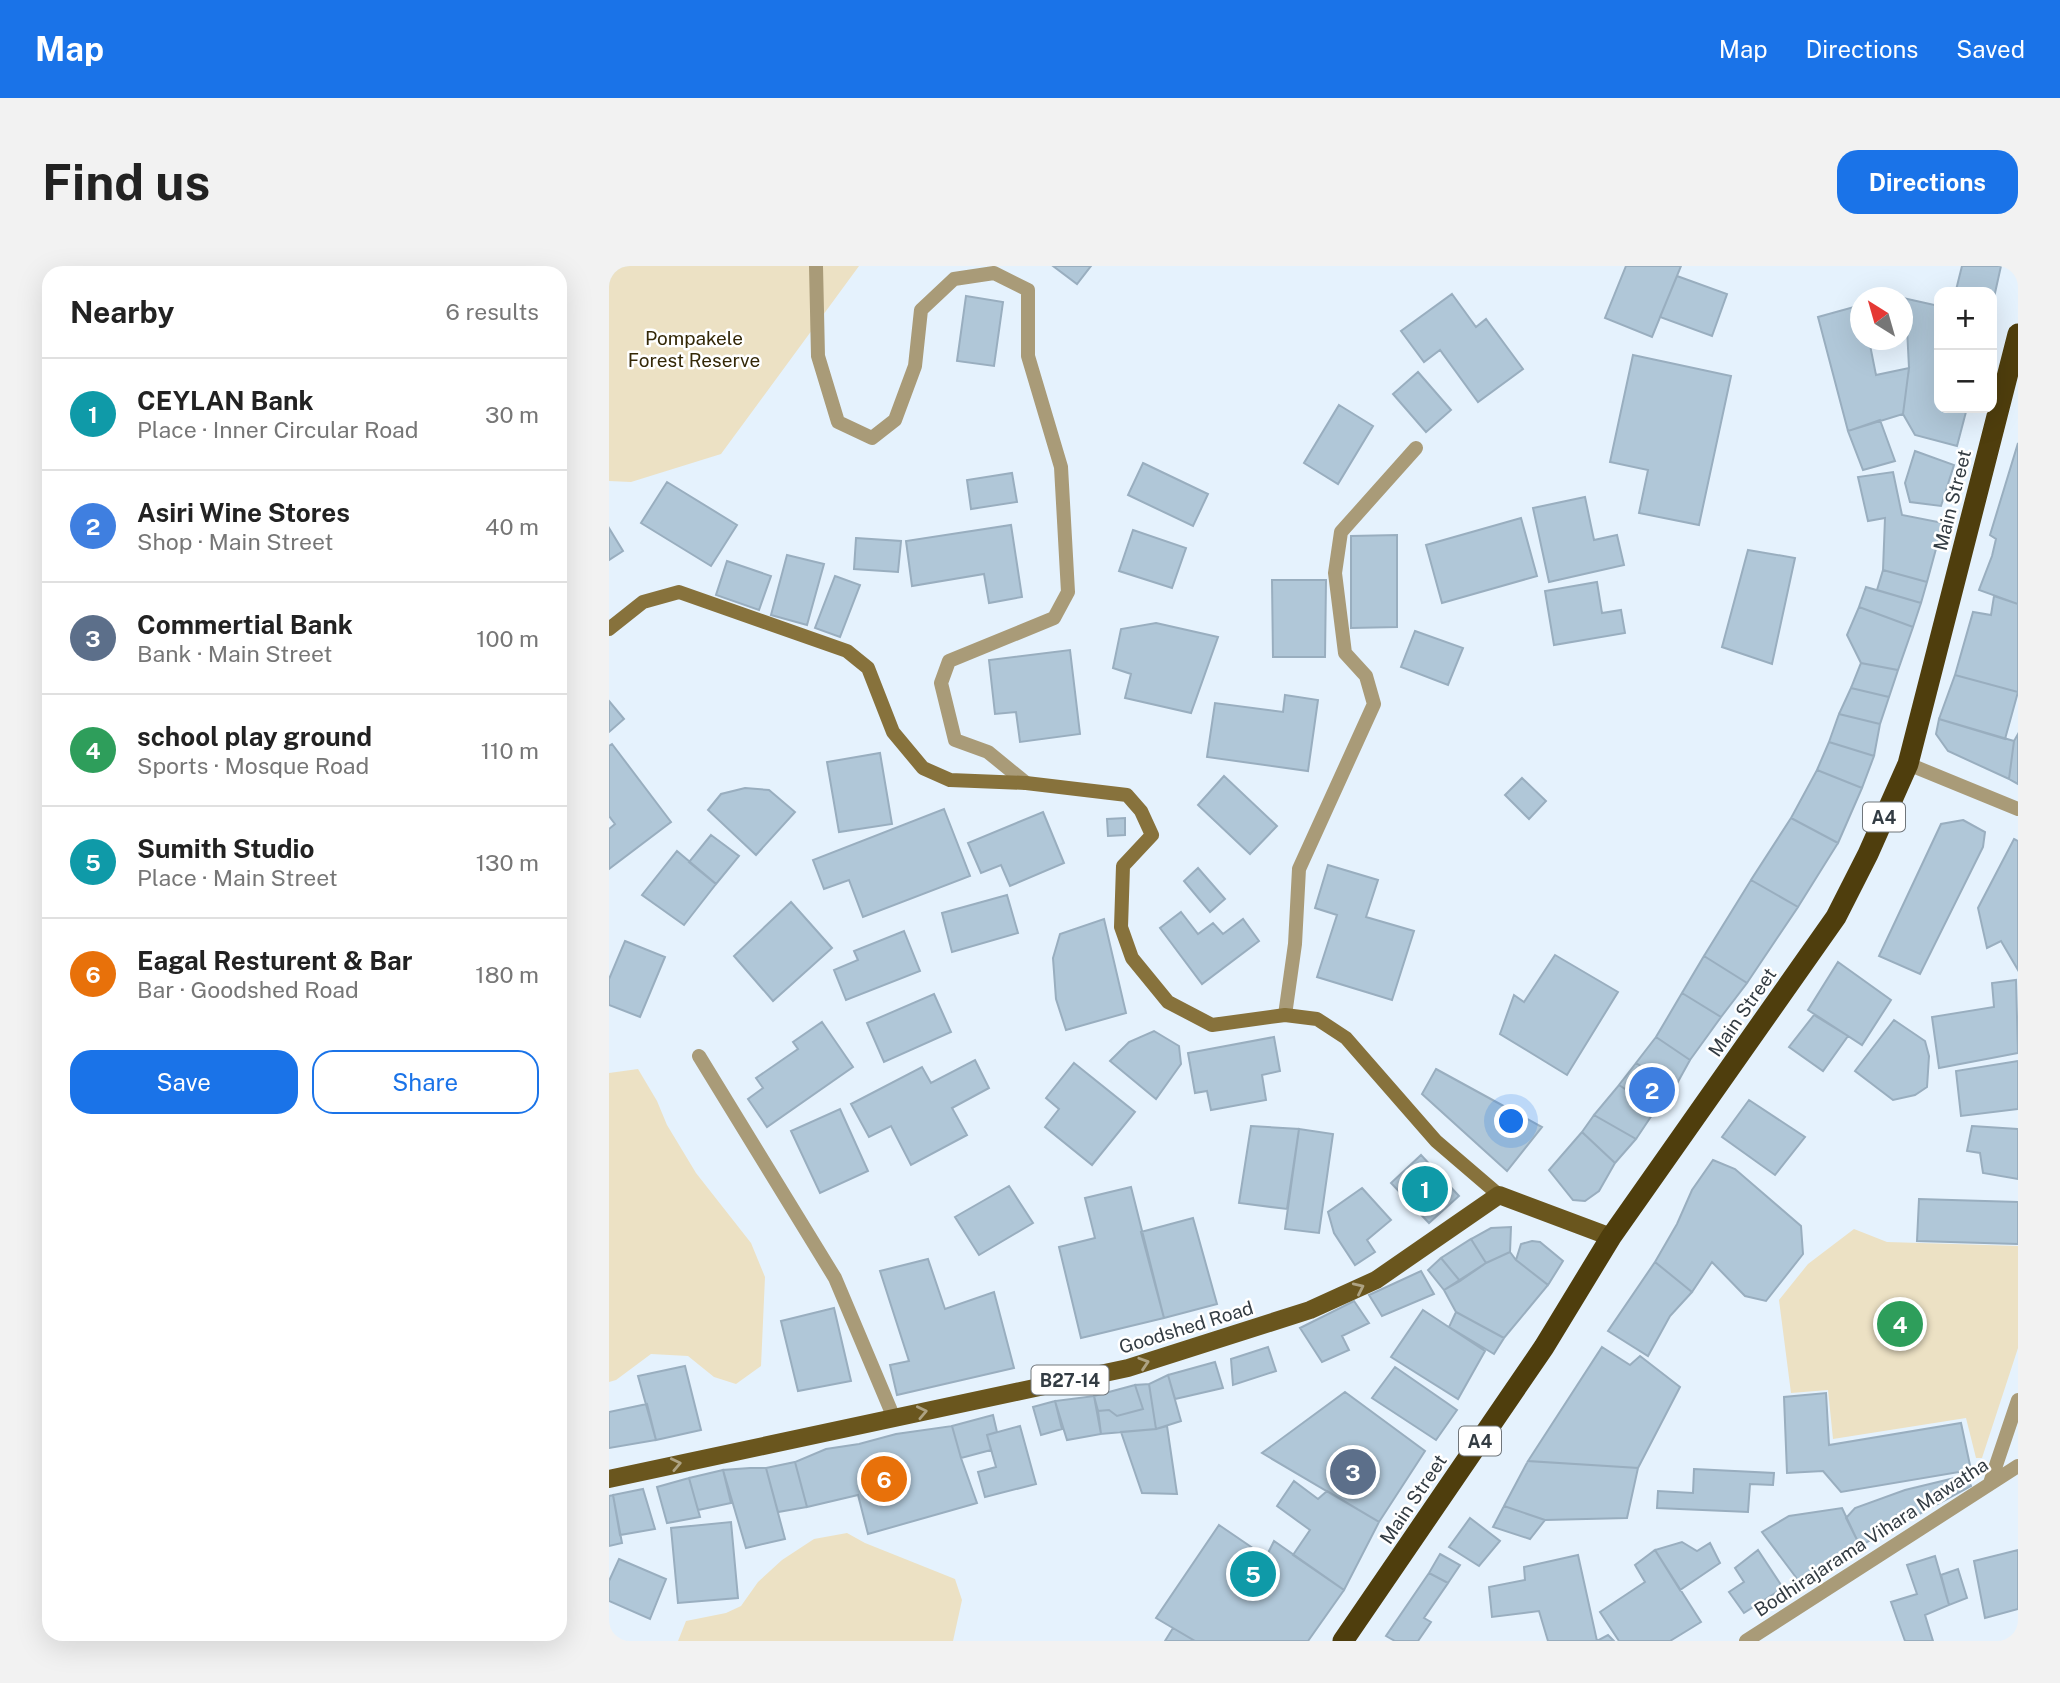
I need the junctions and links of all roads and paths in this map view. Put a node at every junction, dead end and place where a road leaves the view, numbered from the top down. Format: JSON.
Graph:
{"nodes":[{"id":1,"x":816,"y":266,"type":"edge"},
{"id":2,"x":2018,"y":334,"type":"edge"},
{"id":3,"x":1416,"y":448,"type":"dead end"},
{"id":4,"x":609,"y":629,"type":"edge"},
{"id":5,"x":1908,"y":764,"type":"junction"},
{"id":6,"x":1025,"y":783,"type":"junction"},
{"id":7,"x":2018,"y":809,"type":"edge"},
{"id":8,"x":1285,"y":1014,"type":"junction"},
{"id":9,"x":699,"y":1056,"type":"dead end"},
{"id":10,"x":1499,"y":1195,"type":"junction"},
{"id":11,"x":1611,"y":1237,"type":"junction"},
{"id":12,"x":2018,"y":1400,"type":"edge"},
{"id":13,"x":894,"y":1418,"type":"junction"},
{"id":14,"x":2018,"y":1466,"type":"edge"},
{"id":15,"x":609,"y":1479,"type":"edge"},
{"id":16,"x":1990,"y":1483,"type":"junction"},
{"id":17,"x":1343,"y":1641,"type":"edge"},
{"id":18,"x":1746,"y":1641,"type":"edge"}],
"edges":[{"from":1,"to":6,"type":"street"},
{"from":2,"to":5,"type":"highway","name":"Main Street","number":"A4"},
{"from":3,"to":8,"type":"street"},
{"from":4,"to":6,"type":"street"},
{"from":5,"to":7,"type":"street"},
{"from":5,"to":11,"type":"highway","name":"Main Street","number":"A4"},
{"from":6,"to":8,"type":"street"},
{"from":8,"to":10,"type":"street"},
{"from":9,"to":13,"type":"street"},
{"from":10,"to":11,"type":"main road"},
{"from":13,"to":10,"type":"main road","name":"Goodshed Road","number":"B27-14","one_way":true},
{"from":11,"to":17,"type":"highway","name":"Main Street","number":"A4"},
{"from":12,"to":16,"type":"street"},
{"from":15,"to":13,"type":"main road","name":"Goodshed Road","number":"B27-14","one_way":true},
{"from":14,"to":16,"type":"street","name":"Bodhirajarama Vihara Mawatha"},
{"from":16,"to":18,"type":"street","name":"Bodhirajarama Vihara Mawatha"}]}
